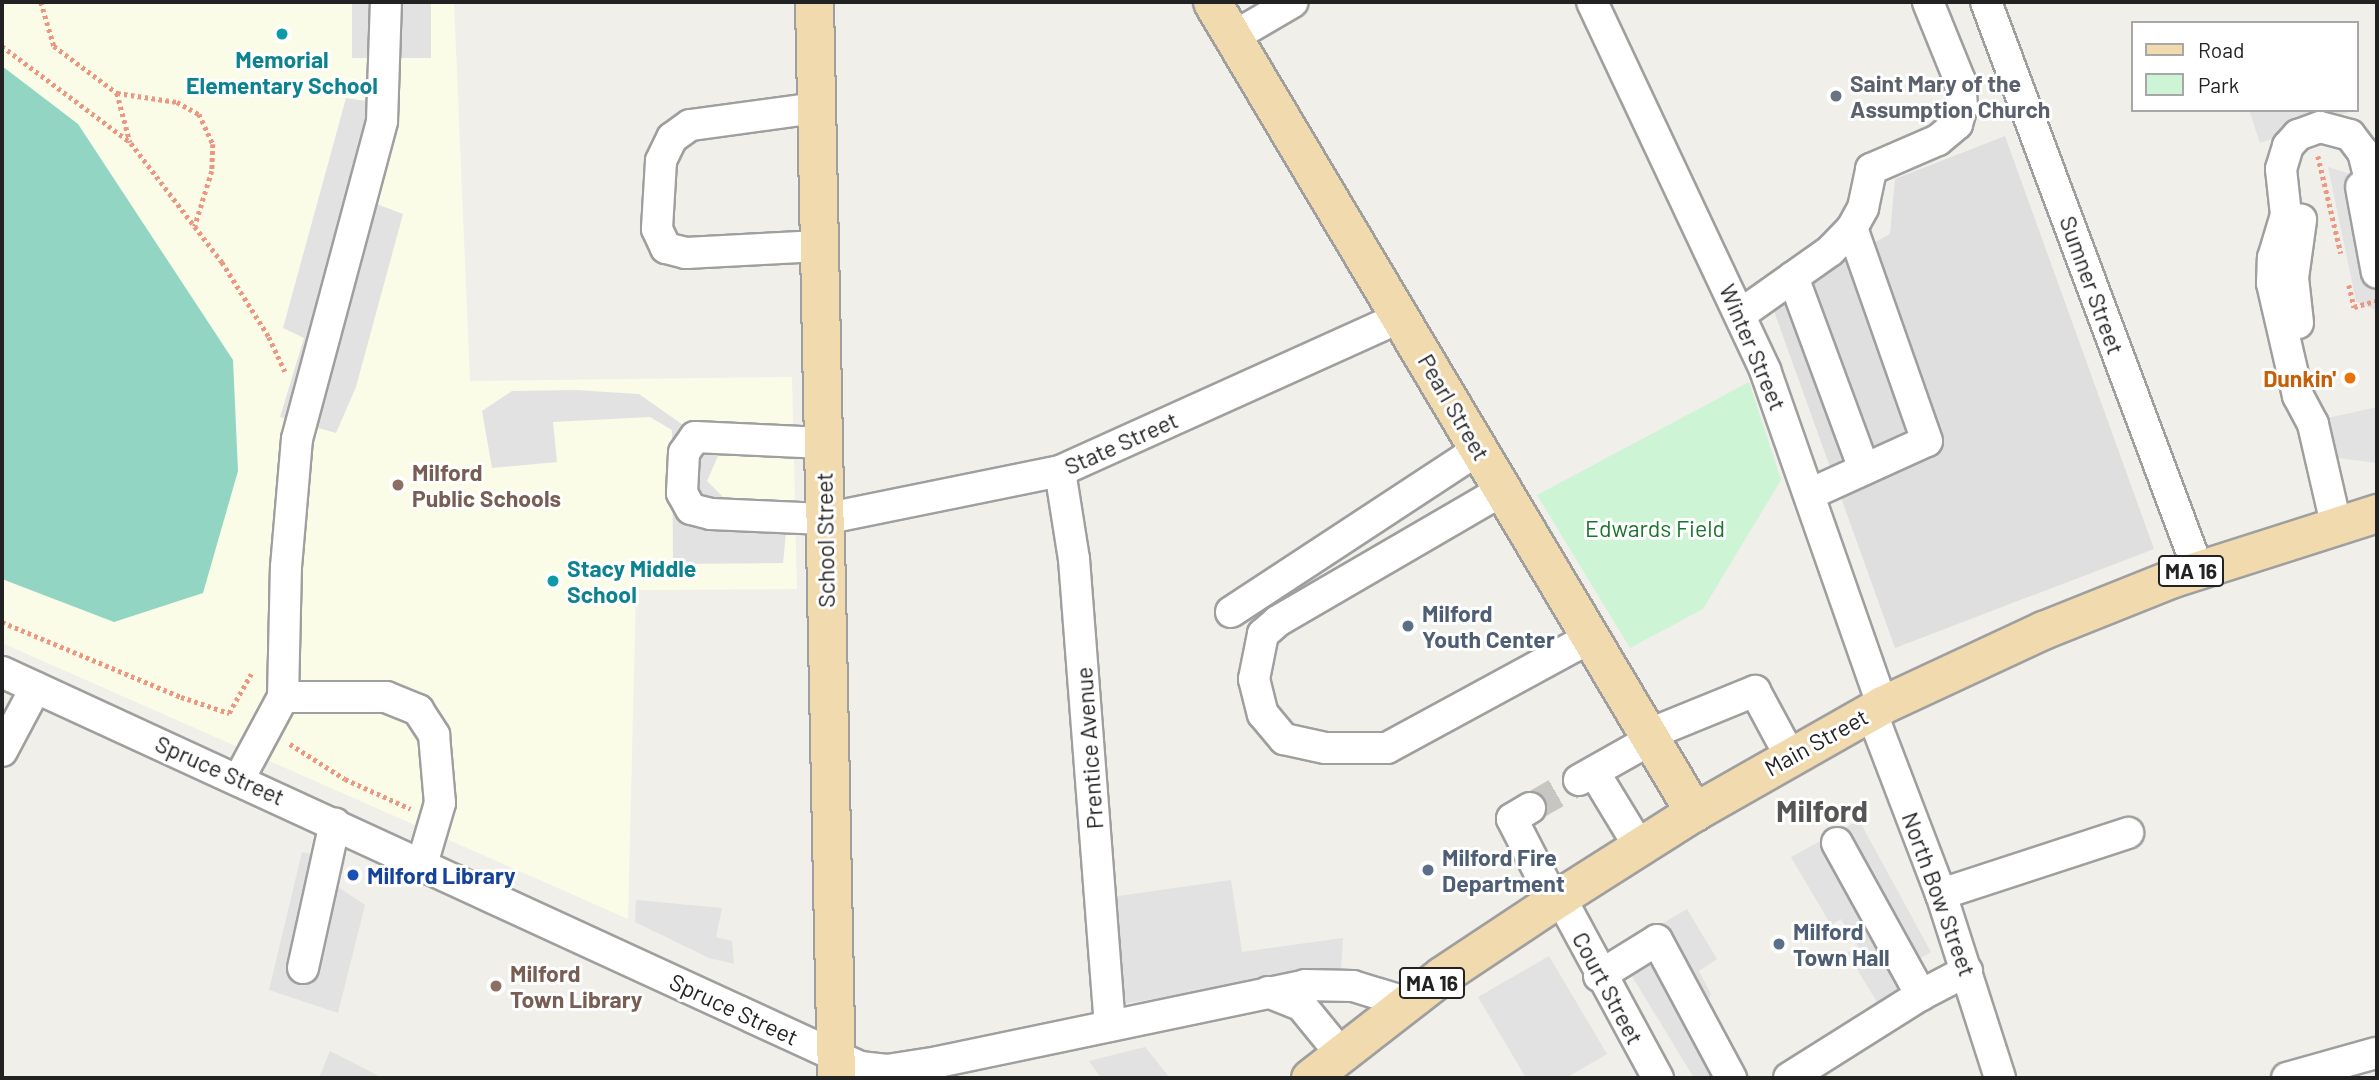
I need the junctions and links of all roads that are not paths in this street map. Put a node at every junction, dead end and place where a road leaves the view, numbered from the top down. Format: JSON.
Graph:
{"nodes":[{"id":1,"x":386,"y":2,"type":"edge"},
{"id":2,"x":814,"y":2,"type":"edge"},
{"id":3,"x":1212,"y":2,"type":"edge"},
{"id":4,"x":1293,"y":2,"type":"edge"},
{"id":5,"x":1592,"y":2,"type":"edge"},
{"id":6,"x":1928,"y":2,"type":"edge"},
{"id":7,"x":1986,"y":2,"type":"edge"},
{"id":8,"x":1233,"y":37,"type":"junction"},
{"id":9,"x":816,"y":108,"type":"junction"},
{"id":10,"x":2377,"y":207,"type":"edge"},
{"id":11,"x":1852,"y":228,"type":"junction"},
{"id":12,"x":818,"y":246,"type":"junction"},
{"id":13,"x":2377,"y":273,"type":"edge"},
{"id":14,"x":1793,"y":278,"type":"junction"},
{"id":15,"x":1741,"y":314,"type":"junction"},
{"id":16,"x":1401,"y":317,"type":"junction"},
{"id":17,"x":2313,"y":424,"type":"junction"},
{"id":18,"x":823,"y":443,"type":"junction"},
{"id":19,"x":1479,"y":449,"type":"junction"},
{"id":20,"x":1864,"y":469,"type":"junction"},
{"id":21,"x":1060,"y":471,"type":"junction"},
{"id":22,"x":1503,"y":490,"type":"junction"},
{"id":23,"x":1810,"y":494,"type":"junction"},
{"id":24,"x":2377,"y":513,"type":"edge"},
{"id":25,"x":824,"y":519,"type":"junction"},
{"id":26,"x":2336,"y":524,"type":"junction"},
{"id":27,"x":2198,"y":569,"type":"junction"},
{"id":28,"x":1231,"y":612,"type":"dead end"},
{"id":29,"x":1590,"y":638,"type":"junction"},
{"id":30,"x":2,"y":672,"type":"edge"},
{"id":31,"x":36,"y":687,"type":"junction"},
{"id":32,"x":284,"y":696,"type":"junction"},
{"id":33,"x":1876,"y":708,"type":"junction"},
{"id":34,"x":1648,"y":738,"type":"junction"},
{"id":35,"x":2,"y":751,"type":"edge"},
{"id":36,"x":1790,"y":756,"type":"junction"},
{"id":37,"x":239,"y":779,"type":"junction"},
{"id":38,"x":1530,"y":808,"type":"tunnel mouth"},
{"id":39,"x":1694,"y":812,"type":"junction"},
{"id":40,"x":335,"y":823,"type":"junction"},
{"id":41,"x":2128,"y":833,"type":"dead end"},
{"id":42,"x":1837,"y":843,"type":"dead end"},
{"id":43,"x":1639,"y":846,"type":"junction"},
{"id":44,"x":422,"y":864,"type":"junction"},
{"id":45,"x":1941,"y":894,"type":"junction"},
{"id":46,"x":1557,"y":899,"type":"junction"},
{"id":47,"x":303,"y":968,"type":"dead end"},
{"id":48,"x":1967,"y":971,"type":"junction"},
{"id":49,"x":1599,"y":976,"type":"junction"},
{"id":50,"x":1268,"y":992,"type":"junction"},
{"id":51,"x":1921,"y":995,"type":"junction"},
{"id":52,"x":1405,"y":1002,"type":"junction"},
{"id":53,"x":1110,"y":1026,"type":"junction"},
{"id":54,"x":1342,"y":1054,"type":"junction"},
{"id":55,"x":2376,"y":1054,"type":"edge"},
{"id":56,"x":990,"y":1065,"type":"edge"},
{"id":57,"x":836,"y":1067,"type":"edge"},
{"id":58,"x":1310,"y":1078,"type":"edge"},
{"id":59,"x":1658,"y":1078,"type":"edge"},
{"id":60,"x":1731,"y":1078,"type":"edge"},
{"id":61,"x":1789,"y":1078,"type":"edge"},
{"id":62,"x":2000,"y":1078,"type":"edge"},
{"id":63,"x":2287,"y":1078,"type":"edge"}],
"edges":[{"from":1,"to":32,"type":"street"},
{"from":2,"to":9,"type":"main road","name":"School Street"},
{"from":3,"to":8,"type":"main road","name":"Pearl Street"},
{"from":4,"to":8,"type":"street"},
{"from":5,"to":15,"type":"street","name":"Winter Street"},
{"from":6,"to":11,"type":"street"},
{"from":7,"to":27,"type":"street","name":"Sumner Street"},
{"from":8,"to":16,"type":"main road","name":"Pearl Street"},
{"from":9,"to":12,"type":"main road","name":"School Street"},
{"from":9,"to":12,"type":"street"},
{"from":10,"to":17,"type":"street"},
{"from":11,"to":14,"type":"street"},
{"from":11,"to":20,"type":"street"},
{"from":12,"to":18,"type":"main road","name":"School Street"},
{"from":13,"to":17,"type":"street"},
{"from":14,"to":15,"type":"street"},
{"from":14,"to":20,"type":"street"},
{"from":15,"to":23,"type":"street","name":"Winter Street"},
{"from":16,"to":19,"type":"main road","name":"Pearl Street"},
{"from":16,"to":21,"type":"street","name":"State Street"},
{"from":17,"to":26,"type":"street"},
{"from":18,"to":25,"type":"main road","name":"School Street"},
{"from":18,"to":25,"type":"street","name":"State Street"},
{"from":19,"to":22,"type":"main road","name":"Pearl Street"},
{"from":19,"to":28,"type":"street"},
{"from":20,"to":23,"type":"street"},
{"from":21,"to":25,"type":"street","name":"State Street"},
{"from":21,"to":53,"type":"street","name":"Prentice Avenue"},
{"from":22,"to":29,"type":"main road","name":"Pearl Street"},
{"from":22,"to":29,"type":"street"},
{"from":23,"to":33,"type":"street","name":"Winter Street"},
{"from":24,"to":26,"type":"main road","name":"Main Street","number":"MA 16"},
{"from":25,"to":57,"type":"main road","name":"School Street"},
{"from":26,"to":27,"type":"main road","name":"Main Street","number":"MA 16"},
{"from":27,"to":33,"type":"main road","name":"Main Street","number":"MA 16"},
{"from":29,"to":34,"type":"main road","name":"Pearl Street"},
{"from":30,"to":31,"type":"street","name":"Spruce Street"},
{"from":31,"to":35,"type":"street"},
{"from":31,"to":37,"type":"street","name":"Spruce Street"},
{"from":32,"to":37,"type":"street"},
{"from":32,"to":44,"type":"street"},
{"from":33,"to":36,"type":"main road","name":"Main Street","number":"MA 16"},
{"from":33,"to":45,"type":"street","name":"North Bow Street"},
{"from":34,"to":36,"type":"street"},
{"from":34,"to":39,"type":"main road","name":"Pearl Street"},
{"from":34,"to":43,"type":"street"},
{"from":36,"to":39,"type":"main road","name":"Main Street","number":"MA 16"},
{"from":37,"to":40,"type":"street","name":"Spruce Street"},
{"from":38,"to":46,"type":"street","name":"Court Street"},
{"from":39,"to":43,"type":"main road","name":"Main Street","number":"MA 16"},
{"from":40,"to":44,"type":"street","name":"Spruce Street"},
{"from":40,"to":47,"type":"street"},
{"from":41,"to":45,"type":"street"},
{"from":42,"to":51,"type":"street"},
{"from":43,"to":46,"type":"main road","name":"Main Street","number":"MA 16"},
{"from":44,"to":57,"type":"street","name":"Spruce Street"},
{"from":45,"to":48,"type":"street","name":"North Bow Street"},
{"from":46,"to":49,"type":"street","name":"Court Street"},
{"from":46,"to":52,"type":"main road","name":"Main Street","number":"MA 16"},
{"from":48,"to":51,"type":"street"},
{"from":48,"to":62,"type":"street","name":"North Bow Street"},
{"from":49,"to":59,"type":"street","name":"Court Street"},
{"from":49,"to":60,"type":"street"},
{"from":50,"to":52,"type":"street","name":"Spruce Street"},
{"from":50,"to":53,"type":"street","name":"Spruce Street"},
{"from":50,"to":54,"type":"street"},
{"from":51,"to":61,"type":"street"},
{"from":52,"to":54,"type":"main road","name":"Main Street","number":"MA 16"},
{"from":53,"to":56,"type":"street","name":"Spruce Street"},
{"from":54,"to":58,"type":"main road","name":"Main Street","number":"MA 16"},
{"from":55,"to":63,"type":"street"},
{"from":56,"to":57,"type":"street","name":"Spruce Street"}]}
